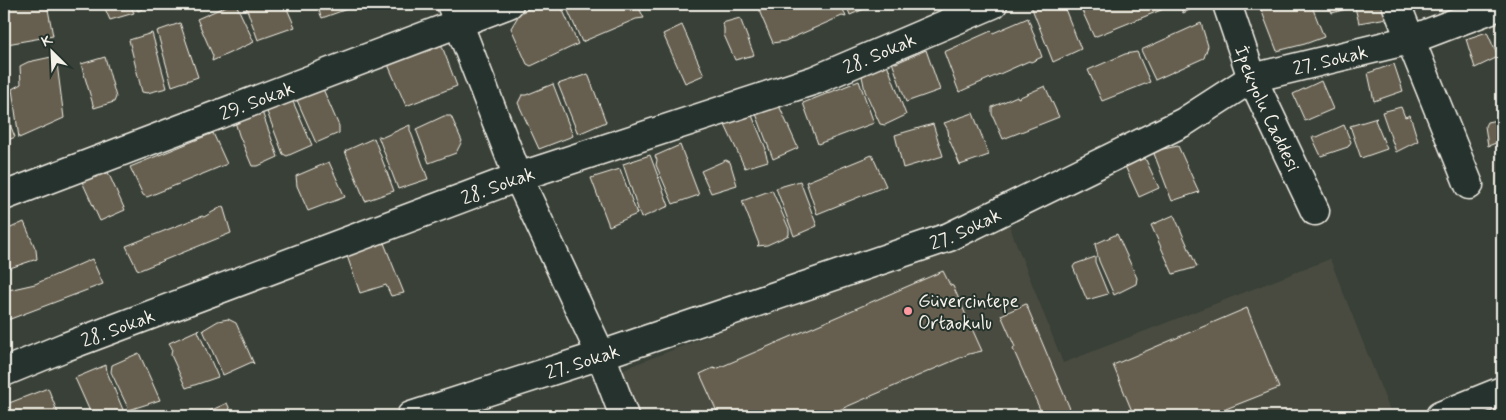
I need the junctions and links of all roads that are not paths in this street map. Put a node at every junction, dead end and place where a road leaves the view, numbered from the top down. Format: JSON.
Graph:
{"nodes":[{"id":1,"x":509,"y":4,"type":"edge"},
{"id":2,"x":994,"y":4,"type":"edge"},
{"id":3,"x":1227,"y":4,"type":"edge"},
{"id":4,"x":1396,"y":4,"type":"edge"},
{"id":5,"x":1502,"y":5,"type":"edge"},
{"id":6,"x":455,"y":13,"type":"edge"},
{"id":7,"x":1410,"y":40,"type":"junction"},
{"id":8,"x":1252,"y":78,"type":"junction"},
{"id":9,"x":518,"y":178,"type":"junction"},
{"id":10,"x":1469,"y":185,"type":"dead end"},
{"id":11,"x":4,"y":196,"type":"edge"},
{"id":12,"x":1315,"y":211,"type":"dead end"},
{"id":13,"x":600,"y":355,"type":"junction"},
{"id":14,"x":4,"y":372,"type":"edge"},
{"id":15,"x":1502,"y":391,"type":"edge"},
{"id":16,"x":411,"y":416,"type":"edge"},
{"id":17,"x":624,"y":416,"type":"edge"},
{"id":18,"x":1440,"y":416,"type":"edge"}],
"edges":[{"from":1,"to":6,"type":"street","name":"29. Sokak"},
{"from":2,"to":9,"type":"street","name":"28. Sokak"},
{"from":3,"to":8,"type":"street","name":"İpekyolu Caddesi"},
{"from":4,"to":7,"type":"street"},
{"from":5,"to":7,"type":"street","name":"27. Sokak"},
{"from":6,"to":9,"type":"street"},
{"from":6,"to":11,"type":"street","name":"29. Sokak"},
{"from":7,"to":8,"type":"street","name":"27. Sokak"},
{"from":7,"to":10,"type":"street"},
{"from":8,"to":12,"type":"street","name":"İpekyolu Caddesi"},
{"from":8,"to":13,"type":"street","name":"27. Sokak"},
{"from":9,"to":13,"type":"street"},
{"from":9,"to":14,"type":"street","name":"28. Sokak"},
{"from":13,"to":16,"type":"street","name":"27. Sokak"},
{"from":13,"to":17,"type":"street"},
{"from":15,"to":18,"type":"street"}]}
